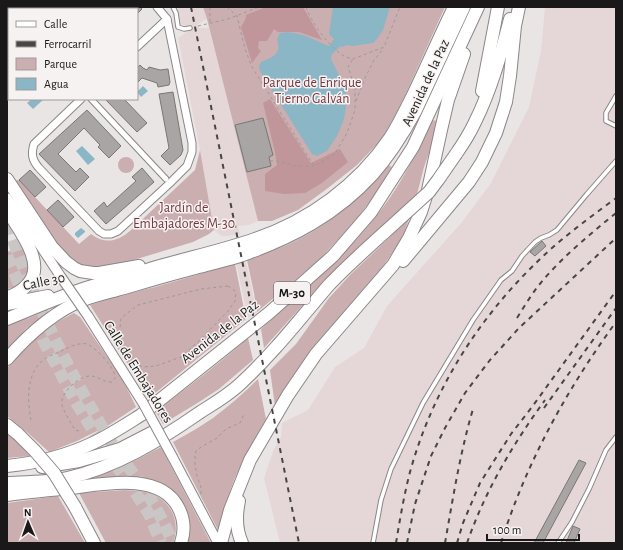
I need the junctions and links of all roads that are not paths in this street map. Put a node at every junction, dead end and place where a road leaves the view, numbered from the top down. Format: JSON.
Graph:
{"nodes":[{"id":1,"x":173,"y":7,"type":"edge"},
{"id":2,"x":454,"y":7,"type":"edge"},
{"id":3,"x":464,"y":7,"type":"edge"},
{"id":4,"x":478,"y":7,"type":"edge"},
{"id":5,"x":484,"y":7,"type":"edge"},
{"id":6,"x":498,"y":7,"type":"edge"},
{"id":7,"x":512,"y":7,"type":"edge"},
{"id":8,"x":519,"y":7,"type":"edge"},
{"id":9,"x":159,"y":8,"type":"edge"},
{"id":10,"x":167,"y":18,"type":"junction"},
{"id":11,"x":190,"y":28,"type":"dead end"},
{"id":12,"x":138,"y":46,"type":"edge"},
{"id":13,"x":616,"y":96,"type":"edge"},
{"id":14,"x":80,"y":100,"type":"edge"},
{"id":15,"x":92,"y":100,"type":"edge"},
{"id":16,"x":616,"y":126,"type":"edge"},
{"id":17,"x":456,"y":154,"type":"junction"},
{"id":18,"x":616,"y":162,"type":"edge"},
{"id":19,"x":7,"y":178,"type":"edge"},
{"id":20,"x":166,"y":179,"type":"dead end"},
{"id":21,"x":7,"y":190,"type":"edge"},
{"id":22,"x":7,"y":198,"type":"edge"},
{"id":23,"x":7,"y":210,"type":"edge"},
{"id":24,"x":24,"y":221,"type":"junction"},
{"id":25,"x":161,"y":266,"type":"junction"},
{"id":26,"x":86,"y":288,"type":"junction"},
{"id":27,"x":7,"y":297,"type":"edge"},
{"id":28,"x":7,"y":304,"type":"edge"},
{"id":29,"x":7,"y":319,"type":"edge"},
{"id":30,"x":316,"y":354,"type":"junction"},
{"id":31,"x":7,"y":359,"type":"edge"},
{"id":32,"x":217,"y":401,"type":"junction"},
{"id":33,"x":7,"y":425,"type":"edge"},
{"id":34,"x":616,"y":437,"type":"edge"},
{"id":35,"x":7,"y":466,"type":"edge"},
{"id":36,"x":7,"y":470,"type":"edge"},
{"id":37,"x":242,"y":478,"type":"junction"},
{"id":38,"x":7,"y":483,"type":"edge"},
{"id":39,"x":7,"y":495,"type":"edge"},
{"id":40,"x":88,"y":531,"type":"junction"},
{"id":41,"x":218,"y":540,"type":"edge"},
{"id":42,"x":94,"y":543,"type":"edge"},
{"id":43,"x":99,"y":543,"type":"edge"},
{"id":44,"x":181,"y":543,"type":"edge"},
{"id":45,"x":242,"y":543,"type":"edge"},
{"id":46,"x":373,"y":543,"type":"edge"},
{"id":47,"x":558,"y":543,"type":"edge"}],
"edges":[{"from":1,"to":11,"type":"lane"},
{"from":2,"to":25,"type":"highway","name":"Avenida de la Paz"},
{"from":3,"to":31,"type":"highway"},
{"from":4,"to":35,"type":"highway","name":"Avenida de la Paz","number":"M-30"},
{"from":5,"to":30,"type":"highway"},
{"from":6,"to":17,"type":"highway"},
{"from":7,"to":17,"type":"highway"},
{"from":8,"to":30,"type":"highway"},
{"from":9,"to":10,"type":"street"},
{"from":10,"to":12,"type":"street"},
{"from":10,"to":14,"type":"street"},
{"from":13,"to":16,"type":"lane"},
{"from":15,"to":20,"type":"street"},
{"from":17,"to":32,"type":"highway","bridge":true},
{"from":18,"to":46,"type":"lane"},
{"from":19,"to":25,"type":"highway"},
{"from":21,"to":24,"type":"main road","name":"Calle de Embajadores"},
{"from":22,"to":24,"type":"main road","name":"Calle de Embajadores"},
{"from":23,"to":27,"type":"highway"},
{"from":24,"to":41,"type":"main road","name":"Calle de Embajadores","bridge":true},
{"from":25,"to":26,"type":"highway","name":"Avenida de la Paz"},
{"from":26,"to":28,"type":"highway","name":"Calle 30"},
{"from":26,"to":29,"type":"highway"},
{"from":30,"to":37,"type":"highway"},
{"from":32,"to":36,"type":"highway"},
{"from":32,"to":38,"type":"highway"},
{"from":33,"to":40,"type":"highway","bridge":true},
{"from":34,"to":47,"type":"lane"},
{"from":37,"to":41,"type":"highway"},
{"from":37,"to":45,"type":"highway"},
{"from":39,"to":44,"type":"highway"},
{"from":40,"to":42,"type":"highway"},
{"from":40,"to":43,"type":"highway"}]}
